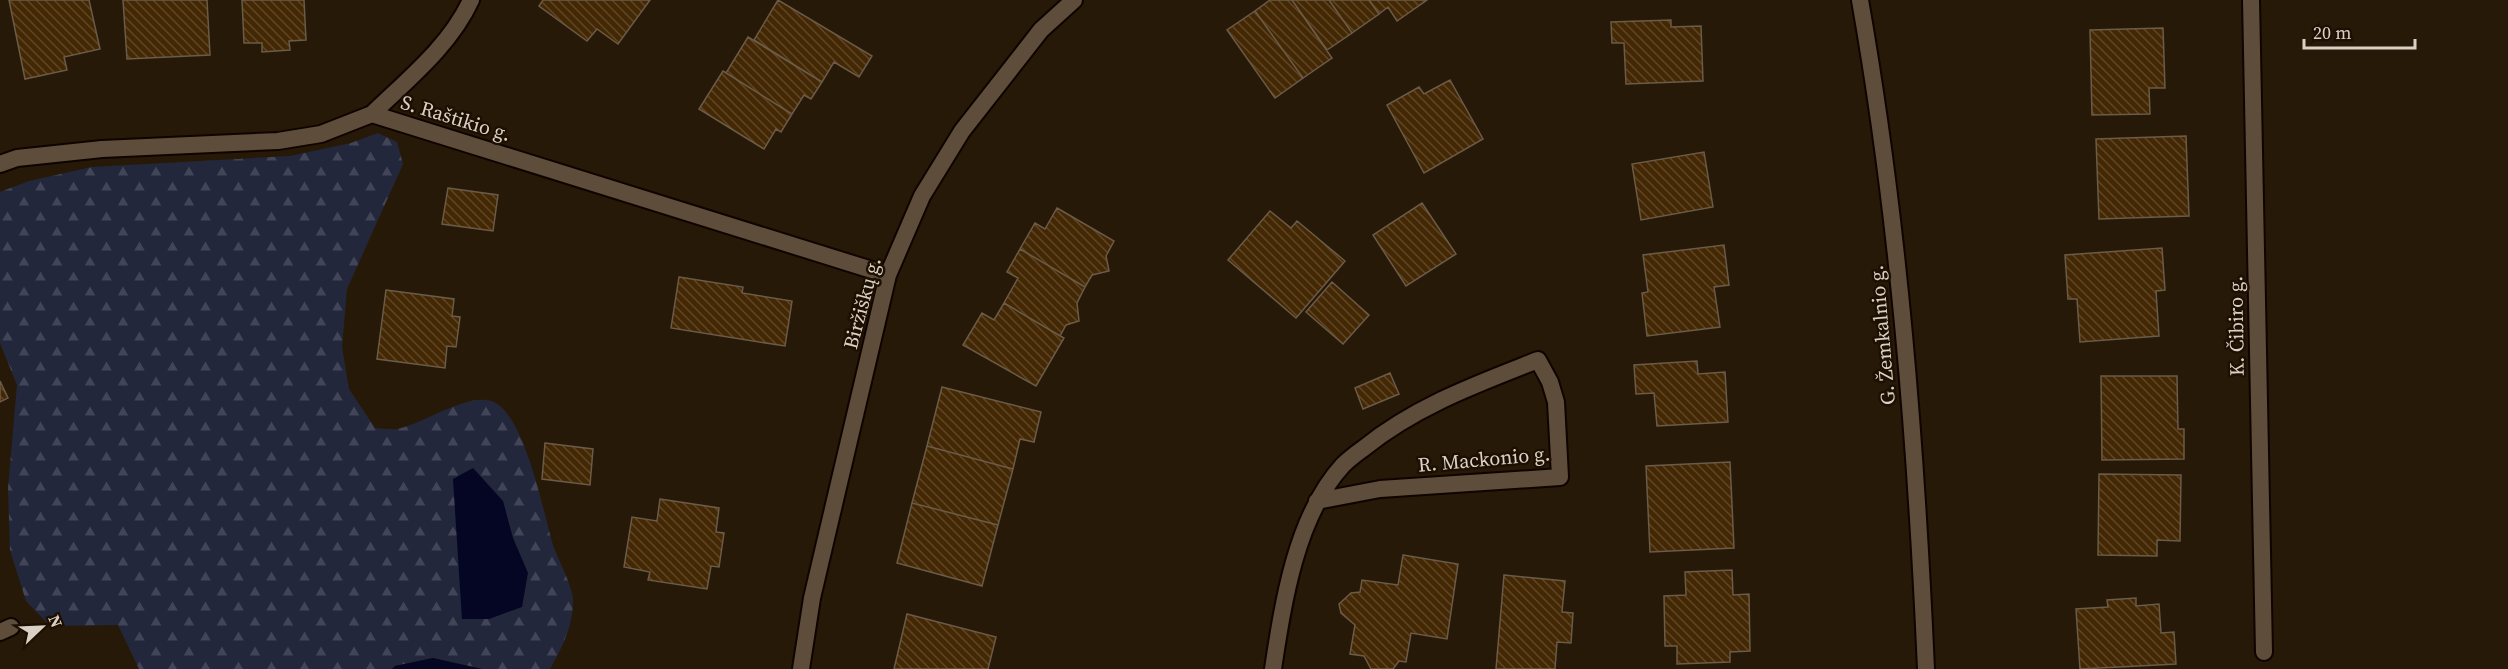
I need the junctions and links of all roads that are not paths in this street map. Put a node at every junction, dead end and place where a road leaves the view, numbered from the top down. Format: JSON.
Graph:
{"nodes":[{"id":1,"x":471,"y":0,"type":"edge"},
{"id":2,"x":1074,"y":0,"type":"edge"},
{"id":3,"x":1860,"y":0,"type":"edge"},
{"id":4,"x":2251,"y":0,"type":"edge"},
{"id":5,"x":372,"y":114,"type":"junction"},
{"id":6,"x":0,"y":164,"type":"edge"},
{"id":7,"x":888,"y":275,"type":"junction"},
{"id":8,"x":1317,"y":501,"type":"junction"},
{"id":9,"x":2264,"y":652,"type":"dead end"},
{"id":10,"x":801,"y":669,"type":"edge"},
{"id":11,"x":1273,"y":669,"type":"edge"},
{"id":12,"x":1926,"y":669,"type":"edge"}],
"edges":[{"from":1,"to":5,"type":"street"},
{"from":2,"to":7,"type":"street","name":"Biržiškų g."},
{"from":3,"to":12,"type":"street","name":"G. Žemkalnio g."},
{"from":4,"to":9,"type":"street","name":"K. Čibiro g."},
{"from":5,"to":6,"type":"street","name":"S. Raštikio g."},
{"from":5,"to":7,"type":"street","name":"S. Raštikio g."},
{"from":7,"to":10,"type":"street","name":"Biržiškų g."},
{"from":8,"to":8,"type":"street","name":"R. Mackonio g."},
{"from":8,"to":11,"type":"street","name":"R. Mackonio g."}]}
